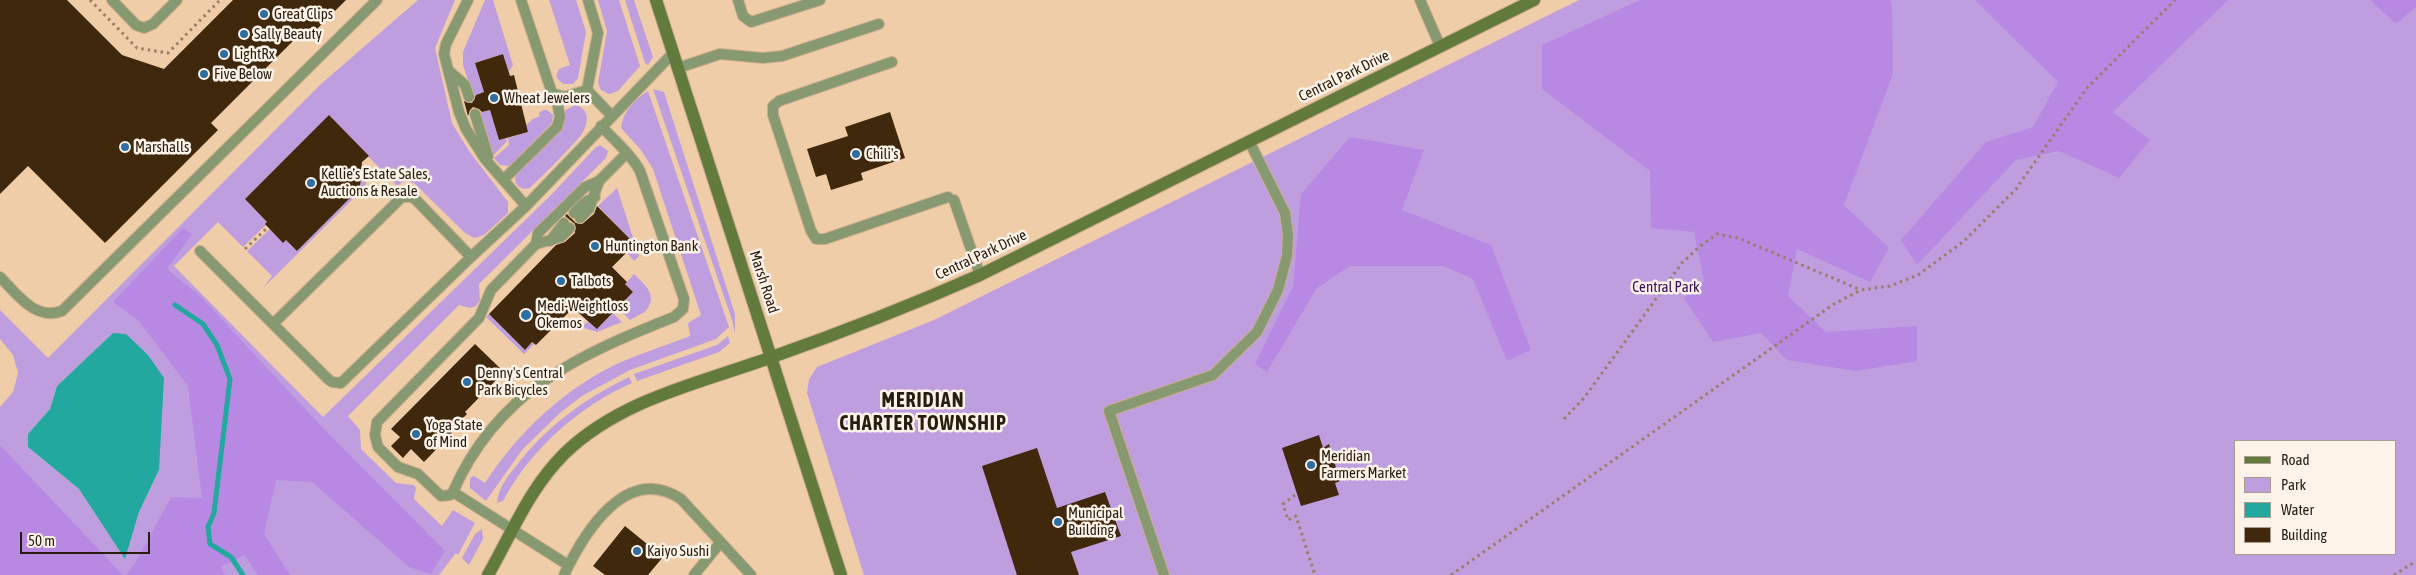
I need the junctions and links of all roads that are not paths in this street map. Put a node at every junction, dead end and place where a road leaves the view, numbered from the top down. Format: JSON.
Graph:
{"nodes":[{"id":1,"x":112,"y":0,"type":"edge"},
{"id":2,"x":177,"y":0,"type":"edge"},
{"id":3,"x":377,"y":0,"type":"edge"},
{"id":4,"x":468,"y":0,"type":"edge"},
{"id":5,"x":521,"y":0,"type":"edge"},
{"id":6,"x":588,"y":0,"type":"edge"},
{"id":7,"x":656,"y":0,"type":"edge"},
{"id":8,"x":738,"y":0,"type":"edge"},
{"id":9,"x":820,"y":0,"type":"edge"},
{"id":10,"x":1420,"y":0,"type":"edge"},
{"id":11,"x":1534,"y":0,"type":"edge"},
{"id":12,"x":879,"y":24,"type":"dead end"},
{"id":13,"x":1440,"y":46,"type":"junction"},
{"id":14,"x":673,"y":54,"type":"junction"},
{"id":15,"x":892,"y":62,"type":"dead end"},
{"id":16,"x":678,"y":68,"type":"junction"},
{"id":17,"x":447,"y":69,"type":"junction"},
{"id":18,"x":587,"y":90,"type":"junction"},
{"id":19,"x":556,"y":96,"type":"junction"},
{"id":20,"x":469,"y":97,"type":"dead end"},
{"id":21,"x":475,"y":114,"type":"dead end"},
{"id":22,"x":611,"y":115,"type":"junction"},
{"id":23,"x":601,"y":126,"type":"junction"},
{"id":24,"x":1249,"y":141,"type":"junction"},
{"id":25,"x":627,"y":153,"type":"junction"},
{"id":26,"x":491,"y":165,"type":"junction"},
{"id":27,"x":503,"y":180,"type":"junction"},
{"id":28,"x":599,"y":181,"type":"junction"},
{"id":29,"x":526,"y":206,"type":"junction"},
{"id":30,"x":577,"y":216,"type":"dead end"},
{"id":31,"x":567,"y":225,"type":"dead end"},
{"id":32,"x":536,"y":244,"type":"junction"},
{"id":33,"x":200,"y":251,"type":"dead end"},
{"id":34,"x":470,"y":257,"type":"junction"},
{"id":35,"x":980,"y":275,"type":"junction"},
{"id":36,"x":0,"y":277,"type":"edge"},
{"id":37,"x":273,"y":324,"type":"junction"},
{"id":38,"x":772,"y":358,"type":"junction"},
{"id":39,"x":453,"y":492,"type":"junction"},
{"id":40,"x":510,"y":530,"type":"junction"},
{"id":41,"x":720,"y":543,"type":"junction"},
{"id":42,"x":566,"y":570,"type":"edge"},
{"id":43,"x":839,"y":574,"type":"edge"},
{"id":44,"x":488,"y":575,"type":"edge"},
{"id":45,"x":694,"y":575,"type":"edge"},
{"id":46,"x":751,"y":575,"type":"edge"},
{"id":47,"x":1164,"y":575,"type":"edge"}],
"edges":[{"from":1,"to":2,"type":"lane"},
{"from":3,"to":36,"type":"lane"},
{"from":4,"to":17,"type":"lane"},
{"from":5,"to":19,"type":"lane"},
{"from":6,"to":18,"type":"lane"},
{"from":7,"to":14,"type":"street","name":"Marsh Road"},
{"from":8,"to":9,"type":"lane"},
{"from":10,"to":13,"type":"lane"},
{"from":11,"to":13,"type":"street","name":"Central Park Drive"},
{"from":12,"to":16,"type":"lane"},
{"from":13,"to":24,"type":"street","name":"Central Park Drive"},
{"from":14,"to":16,"type":"street","name":"Marsh Road"},
{"from":14,"to":22,"type":"lane"},
{"from":15,"to":35,"type":"lane"},
{"from":16,"to":38,"type":"street","name":"Marsh Road"},
{"from":17,"to":20,"type":"lane"},
{"from":17,"to":26,"type":"lane"},
{"from":18,"to":19,"type":"lane"},
{"from":18,"to":22,"type":"lane"},
{"from":19,"to":27,"type":"lane"},
{"from":21,"to":26,"type":"lane"},
{"from":22,"to":23,"type":"lane"},
{"from":23,"to":25,"type":"lane"},
{"from":23,"to":29,"type":"lane"},
{"from":24,"to":35,"type":"street","name":"Central Park Drive"},
{"from":24,"to":47,"type":"lane"},
{"from":25,"to":28,"type":"lane"},
{"from":25,"to":39,"type":"lane"},
{"from":26,"to":27,"type":"lane"},
{"from":27,"to":29,"type":"lane"},
{"from":28,"to":30,"type":"lane"},
{"from":28,"to":32,"type":"lane"},
{"from":29,"to":34,"type":"lane"},
{"from":31,"to":32,"type":"lane"},
{"from":32,"to":39,"type":"lane"},
{"from":33,"to":37,"type":"lane"},
{"from":34,"to":37,"type":"lane"},
{"from":34,"to":37,"type":"lane"},
{"from":35,"to":38,"type":"street","name":"Central Park Drive"},
{"from":38,"to":40,"type":"street","name":"Central Park Drive"},
{"from":38,"to":43,"type":"street","name":"Marsh Road"},
{"from":39,"to":40,"type":"lane"},
{"from":40,"to":42,"type":"lane"},
{"from":40,"to":44,"type":"street","name":"Central Park Drive"},
{"from":41,"to":42,"type":"lane"},
{"from":41,"to":45,"type":"lane"},
{"from":41,"to":46,"type":"lane"}]}
